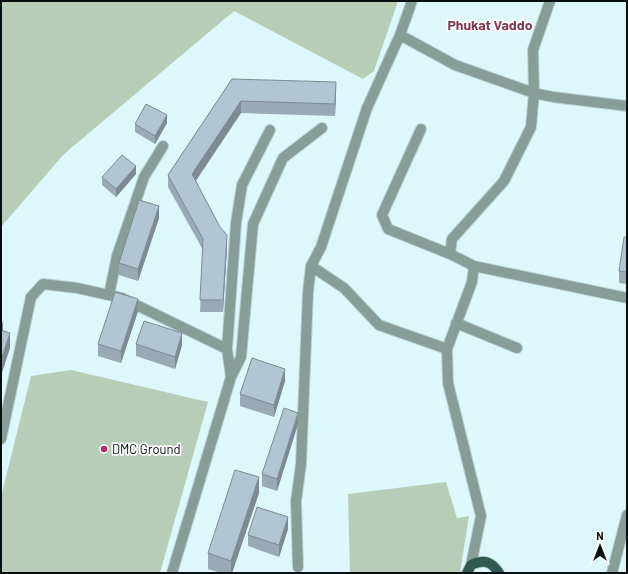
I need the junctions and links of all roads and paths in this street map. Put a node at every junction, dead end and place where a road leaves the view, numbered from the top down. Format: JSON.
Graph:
{"nodes":[{"id":1,"x":412,"y":1,"type":"edge"},
{"id":2,"x":550,"y":1,"type":"edge"},
{"id":3,"x":400,"y":35,"type":"junction"},
{"id":4,"x":534,"y":93,"type":"junction"},
{"id":5,"x":627,"y":106,"type":"edge"},
{"id":6,"x":322,"y":128,"type":"dead end"},
{"id":7,"x":421,"y":129,"type":"dead end"},
{"id":8,"x":270,"y":130,"type":"dead end"},
{"id":9,"x":163,"y":146,"type":"dead end"},
{"id":10,"x":450,"y":254,"type":"junction"},
{"id":11,"x":311,"y":266,"type":"junction"},
{"id":12,"x":474,"y":266,"type":"junction"},
{"id":13,"x":109,"y":296,"type":"junction"},
{"id":14,"x":627,"y":298,"type":"edge"},
{"id":15,"x":456,"y":323,"type":"junction"},
{"id":16,"x":227,"y":348,"type":"junction"},
{"id":17,"x":517,"y":348,"type":"dead end"},
{"id":18,"x":446,"y":349,"type":"junction"},
{"id":19,"x":231,"y":377,"type":"junction"},
{"id":20,"x":1,"y":439,"type":"edge"},
{"id":21,"x":627,"y":515,"type":"edge"},
{"id":22,"x":298,"y":567,"type":"dead end"},
{"id":23,"x":469,"y":569,"type":"edge"},
{"id":24,"x":172,"y":573,"type":"edge"},
{"id":25,"x":499,"y":573,"type":"edge"},
{"id":26,"x":612,"y":573,"type":"edge"}],
"edges":[{"from":1,"to":3,"type":"street"},
{"from":2,"to":4,"type":"street"},
{"from":3,"to":4,"type":"street"},
{"from":3,"to":11,"type":"street"},
{"from":4,"to":5,"type":"street"},
{"from":4,"to":10,"type":"street"},
{"from":6,"to":19,"type":"street"},
{"from":7,"to":10,"type":"street"},
{"from":8,"to":16,"type":"street"},
{"from":9,"to":13,"type":"street"},
{"from":10,"to":12,"type":"street"},
{"from":11,"to":18,"type":"street"},
{"from":11,"to":22,"type":"street"},
{"from":12,"to":14,"type":"street"},
{"from":12,"to":15,"type":"street"},
{"from":13,"to":16,"type":"street"},
{"from":13,"to":20,"type":"street"},
{"from":15,"to":17,"type":"street"},
{"from":15,"to":18,"type":"street"},
{"from":16,"to":19,"type":"street"},
{"from":18,"to":23,"type":"street"},
{"from":19,"to":24,"type":"street"},
{"from":21,"to":26,"type":"street"},
{"from":23,"to":25,"type":"main road"}]}
